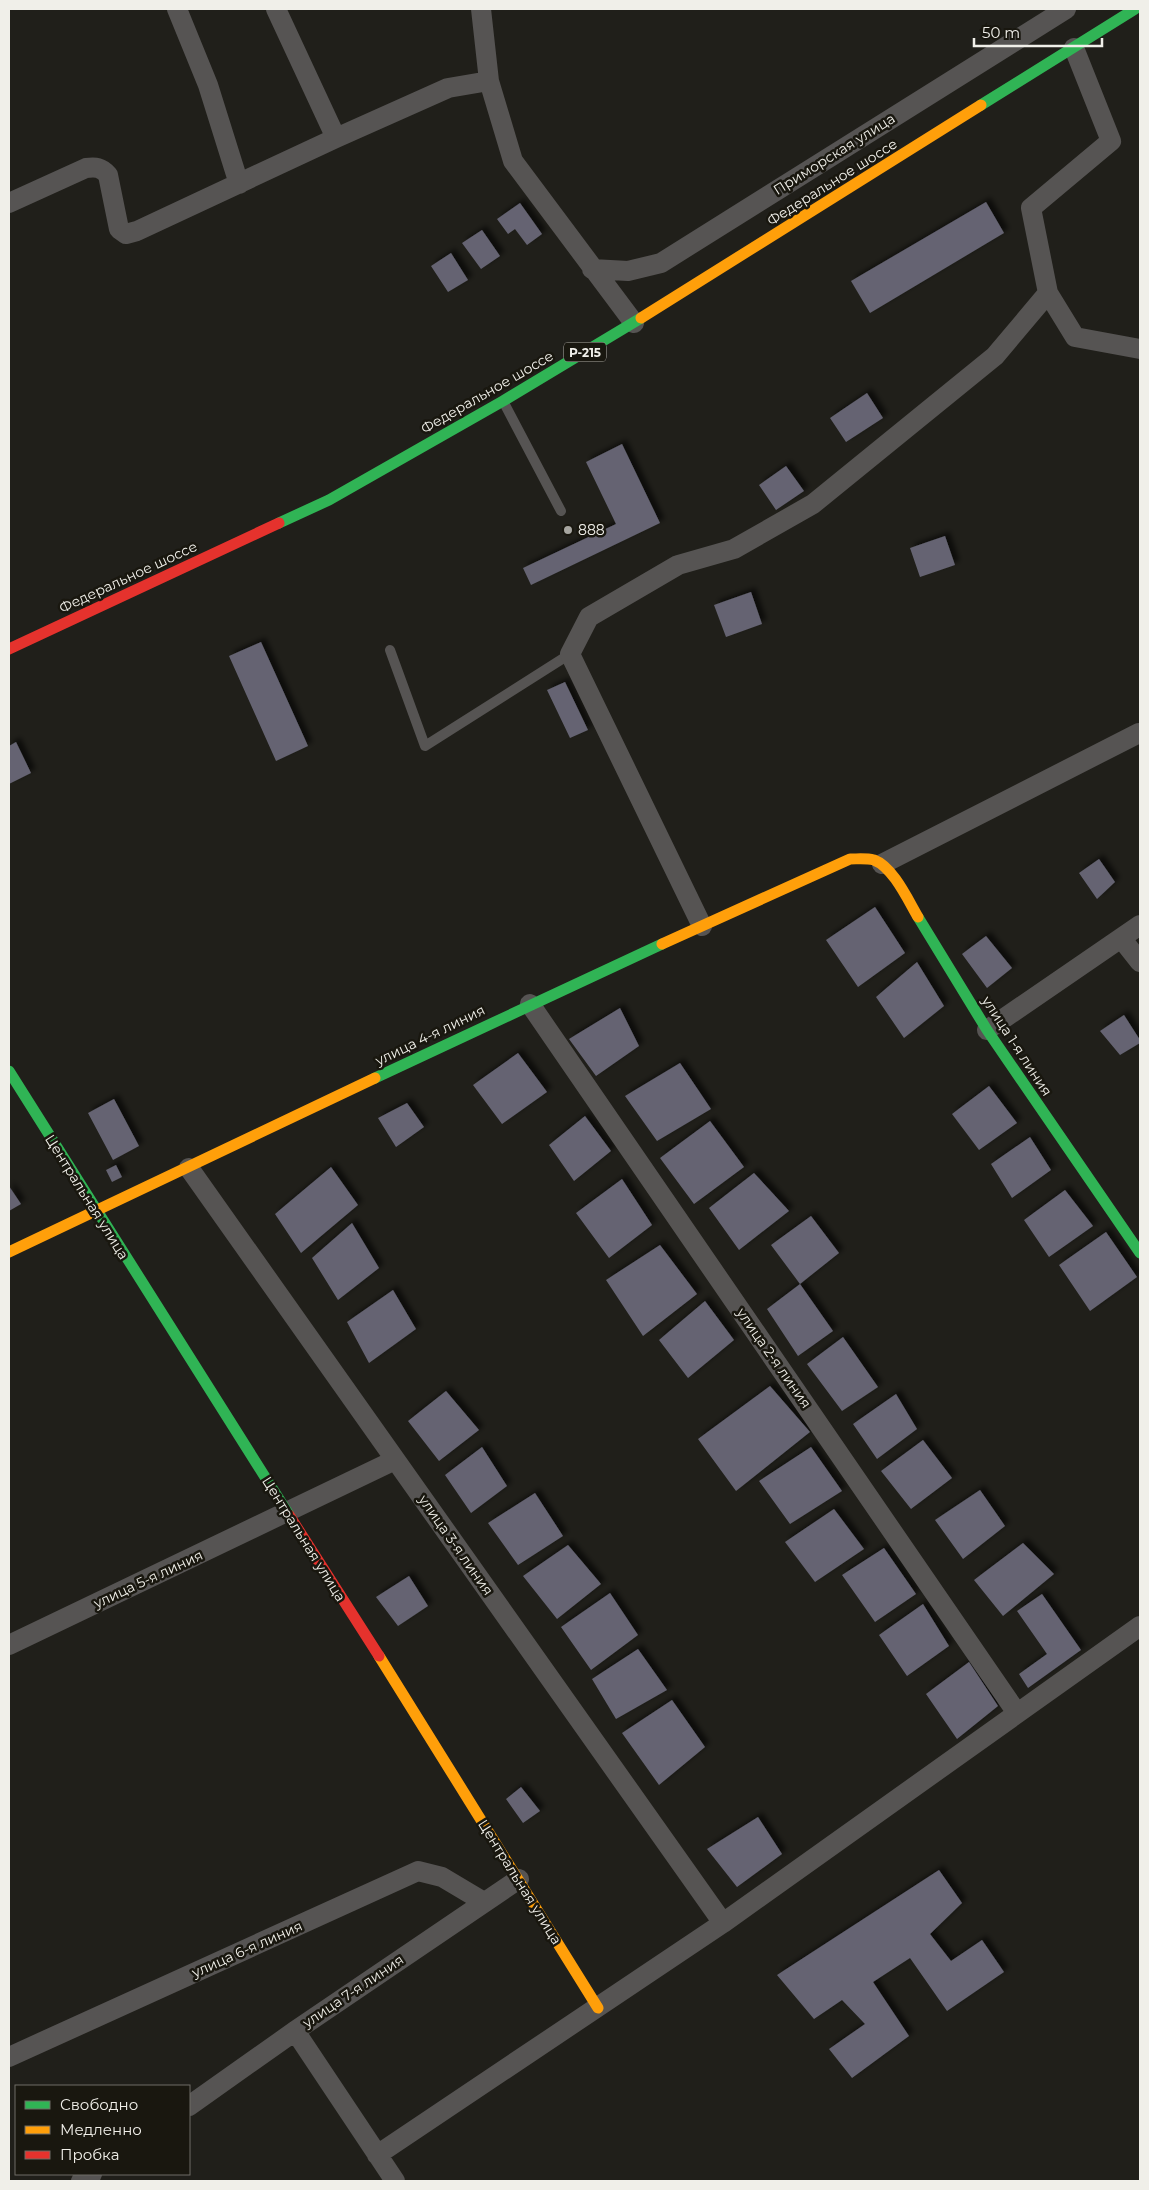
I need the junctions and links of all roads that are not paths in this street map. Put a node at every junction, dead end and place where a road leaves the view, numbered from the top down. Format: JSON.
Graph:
{"nodes":[{"id":1,"x":177,"y":9,"type":"edge"},
{"id":2,"x":276,"y":9,"type":"edge"},
{"id":3,"x":481,"y":9,"type":"edge"},
{"id":4,"x":1066,"y":9,"type":"edge"},
{"id":5,"x":1135,"y":9,"type":"edge"},
{"id":6,"x":1074,"y":48,"type":"junction"},
{"id":7,"x":489,"y":81,"type":"junction"},
{"id":8,"x":336,"y":138,"type":"junction"},
{"id":9,"x":239,"y":184,"type":"junction"},
{"id":10,"x":9,"y":204,"type":"edge"},
{"id":11,"x":592,"y":269,"type":"junction"},
{"id":12,"x":1048,"y":293,"type":"junction"},
{"id":13,"x":634,"y":323,"type":"junction"},
{"id":14,"x":1140,"y":349,"type":"edge"},
{"id":15,"x":503,"y":401,"type":"junction"},
{"id":16,"x":561,"y":511,"type":"dead end"},
{"id":17,"x":9,"y":649,"type":"edge"},
{"id":18,"x":390,"y":650,"type":"dead end"},
{"id":19,"x":570,"y":654,"type":"junction"},
{"id":20,"x":1139,"y":733,"type":"edge"},
{"id":21,"x":876,"y":861,"type":"junction"},
{"id":22,"x":1140,"y":925,"type":"edge"},
{"id":23,"x":702,"y":926,"type":"junction"},
{"id":24,"x":1122,"y":938,"type":"junction"},
{"id":25,"x":1140,"y":962,"type":"edge"},
{"id":26,"x":530,"y":1004,"type":"junction"},
{"id":27,"x":987,"y":1030,"type":"junction"},
{"id":28,"x":9,"y":1071,"type":"edge"},
{"id":29,"x":189,"y":1168,"type":"junction"},
{"id":30,"x":96,"y":1212,"type":"junction"},
{"id":31,"x":9,"y":1252,"type":"edge"},
{"id":32,"x":1140,"y":1253,"type":"edge"},
{"id":33,"x":396,"y":1460,"type":"junction"},
{"id":34,"x":287,"y":1513,"type":"junction"},
{"id":35,"x":1140,"y":1626,"type":"edge"},
{"id":36,"x":9,"y":1645,"type":"edge"},
{"id":37,"x":1017,"y":1713,"type":"junction"},
{"id":38,"x":519,"y":1879,"type":"junction"},
{"id":39,"x":484,"y":1902,"type":"junction"},
{"id":40,"x":723,"y":1923,"type":"junction"},
{"id":41,"x":598,"y":2008,"type":"junction"},
{"id":42,"x":295,"y":2031,"type":"junction"},
{"id":43,"x":9,"y":2057,"type":"edge"},
{"id":44,"x":190,"y":2105,"type":"edge"},
{"id":45,"x":377,"y":2155,"type":"junction"},
{"id":46,"x":395,"y":2181,"type":"edge"}],
"edges":[{"from":1,"to":9,"type":"street"},
{"from":2,"to":8,"type":"street"},
{"from":3,"to":7,"type":"street"},
{"from":4,"to":11,"type":"street","name":"Приморская улица"},
{"from":5,"to":6,"type":"main road","name":"Федеральное шоссе","number":"Р-215"},
{"from":6,"to":12,"type":"street"},
{"from":6,"to":13,"type":"main road","name":"Федеральное шоссе","number":"Р-215"},
{"from":7,"to":8,"type":"street"},
{"from":7,"to":11,"type":"street"},
{"from":8,"to":9,"type":"street"},
{"from":9,"to":10,"type":"street"},
{"from":11,"to":13,"type":"street"},
{"from":12,"to":14,"type":"street"},
{"from":12,"to":19,"type":"street"},
{"from":13,"to":15,"type":"main road","name":"Федеральное шоссе","number":"Р-215"},
{"from":15,"to":16,"type":"lane"},
{"from":15,"to":17,"type":"main road","name":"Федеральное шоссе","number":"Р-215"},
{"from":18,"to":19,"type":"lane"},
{"from":19,"to":23,"type":"street"},
{"from":20,"to":21,"type":"street"},
{"from":21,"to":23,"type":"main road","name":"улица 4-я линия"},
{"from":21,"to":27,"type":"main road","name":"улица 1-я линия"},
{"from":22,"to":24,"type":"street"},
{"from":23,"to":26,"type":"main road","name":"улица 4-я линия"},
{"from":24,"to":25,"type":"street"},
{"from":24,"to":27,"type":"street"},
{"from":26,"to":29,"type":"main road","name":"улица 4-я линия"},
{"from":26,"to":37,"type":"street","name":"улица 2-я линия"},
{"from":27,"to":32,"type":"main road","name":"улица 1-я линия"},
{"from":28,"to":30,"type":"main road","name":"Центральная улица"},
{"from":29,"to":30,"type":"main road","name":"улица 4-я линия"},
{"from":29,"to":33,"type":"street","name":"улица 3-я линия"},
{"from":30,"to":31,"type":"main road","name":"улица 4-я линия"},
{"from":30,"to":34,"type":"main road","name":"Центральная улица"},
{"from":33,"to":34,"type":"street","name":"улица 5-я линия"},
{"from":33,"to":40,"type":"street","name":"улица 3-я линия"},
{"from":34,"to":36,"type":"street","name":"улица 5-я линия"},
{"from":34,"to":38,"type":"main road","name":"Центральная улица"},
{"from":35,"to":37,"type":"street"},
{"from":37,"to":40,"type":"street"},
{"from":38,"to":39,"type":"street","name":"улица 7-я линия"},
{"from":38,"to":41,"type":"main road","name":"Центральная улица"},
{"from":39,"to":42,"type":"street","name":"улица 7-я линия"},
{"from":39,"to":43,"type":"street","name":"улица 6-я линия"},
{"from":40,"to":41,"type":"street"},
{"from":41,"to":45,"type":"street"},
{"from":42,"to":44,"type":"street","name":"улица 7-я линия"},
{"from":42,"to":45,"type":"street"},
{"from":45,"to":46,"type":"street"}]}
